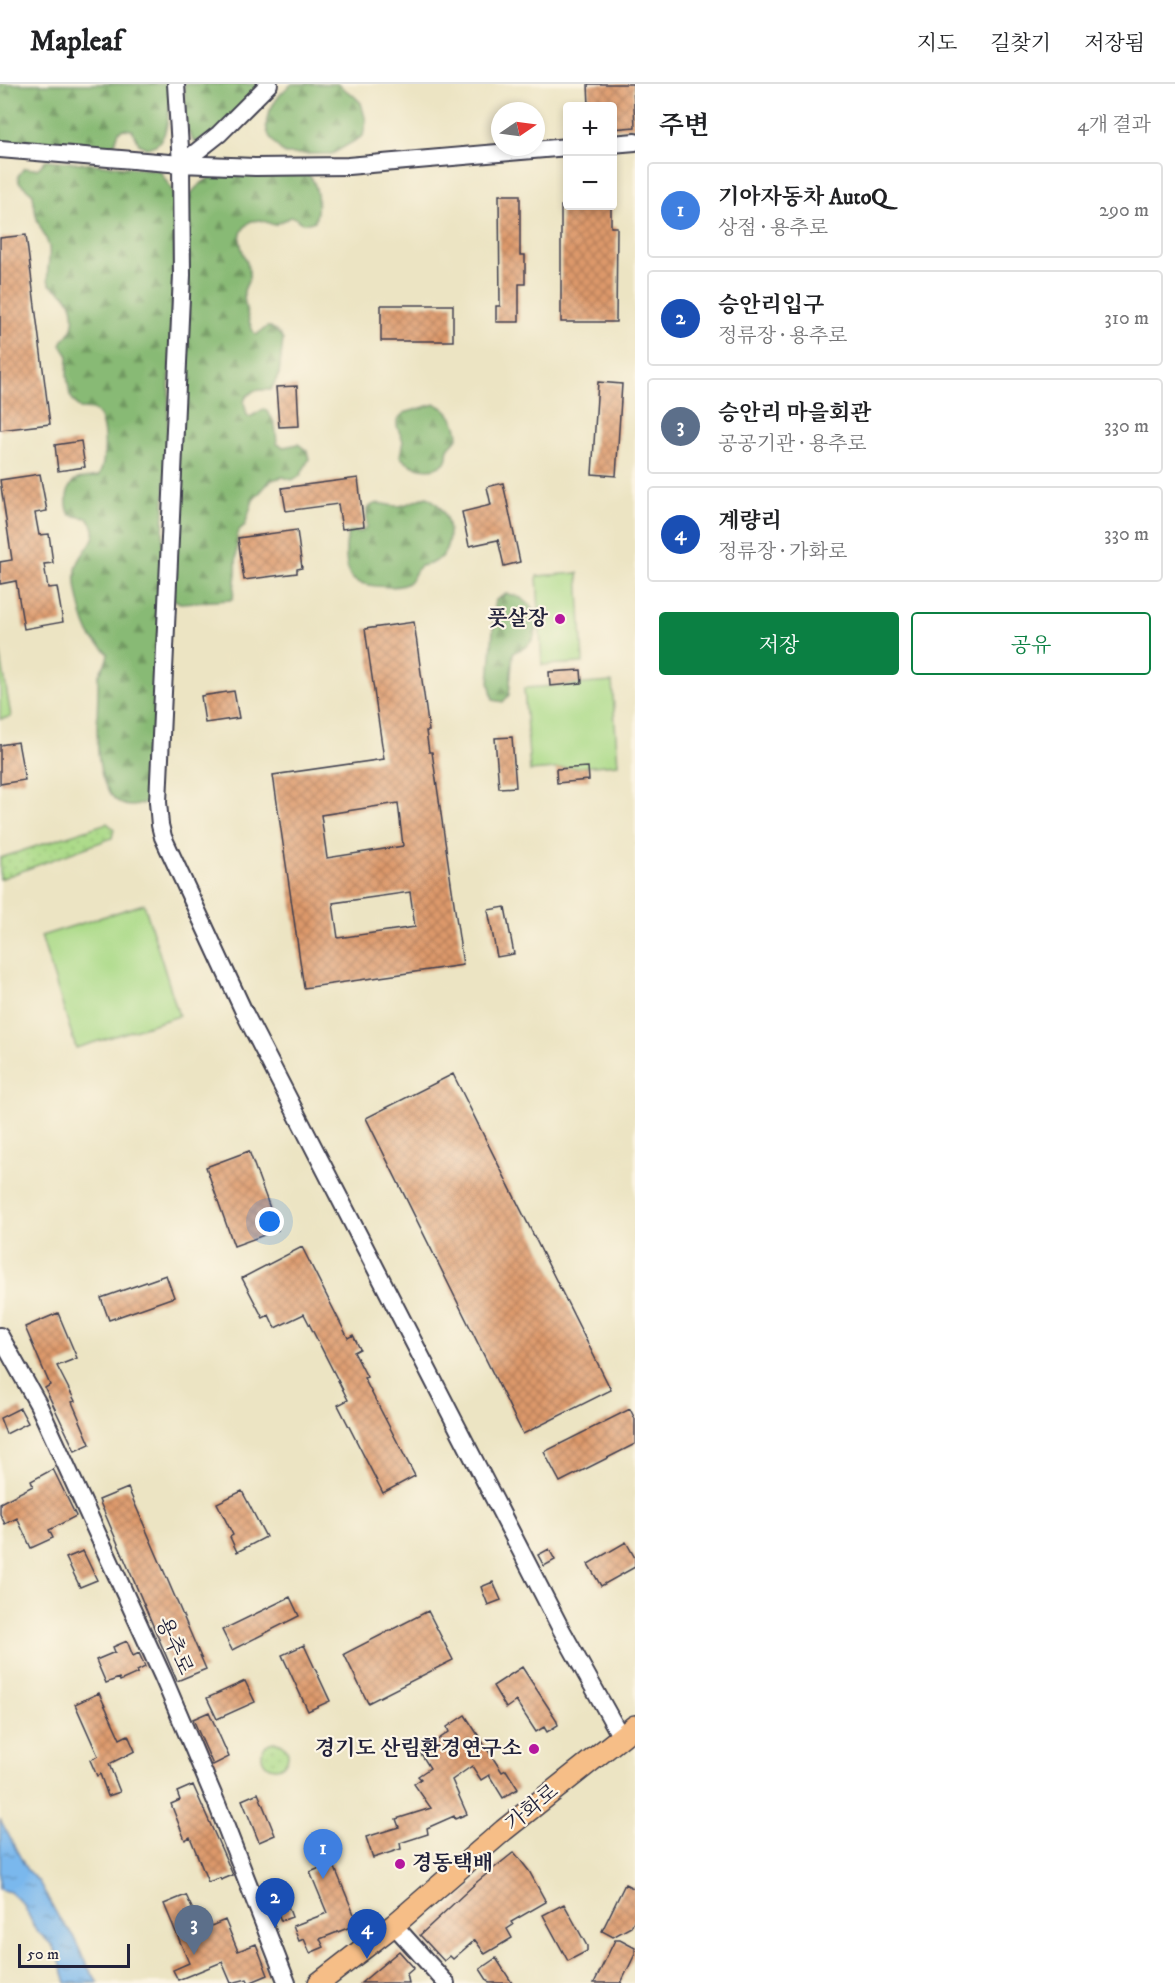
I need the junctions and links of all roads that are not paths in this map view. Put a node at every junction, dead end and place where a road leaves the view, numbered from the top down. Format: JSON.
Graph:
{"nodes":[{"id":1,"x":176,"y":84,"type":"edge"},
{"id":2,"x":269,"y":84,"type":"edge"},
{"id":3,"x":635,"y":142,"type":"edge"},
{"id":4,"x":617,"y":144,"type":"edge"},
{"id":5,"x":563,"y":147,"type":"edge"},
{"id":6,"x":0,"y":149,"type":"edge"},
{"id":7,"x":181,"y":164,"type":"junction"},
{"id":8,"x":0,"y":1336,"type":"edge"},
{"id":9,"x":628,"y":1731,"type":"edge"},
{"id":10,"x":394,"y":1925,"type":"junction"},
{"id":11,"x":287,"y":1983,"type":"edge"},
{"id":12,"x":319,"y":1983,"type":"edge"},
{"id":13,"x":446,"y":1983,"type":"edge"}],
"edges":[{"from":1,"to":7,"type":"street"},
{"from":2,"to":7,"type":"street"},
{"from":3,"to":4,"type":"street"},
{"from":5,"to":7,"type":"street"},
{"from":6,"to":7,"type":"street"},
{"from":7,"to":9,"type":"street"},
{"from":8,"to":11,"type":"street","name":"용추로"},
{"from":9,"to":10,"type":"main road","name":"가화로"},
{"from":10,"to":12,"type":"main road","name":"가화로"},
{"from":10,"to":13,"type":"street"}]}
